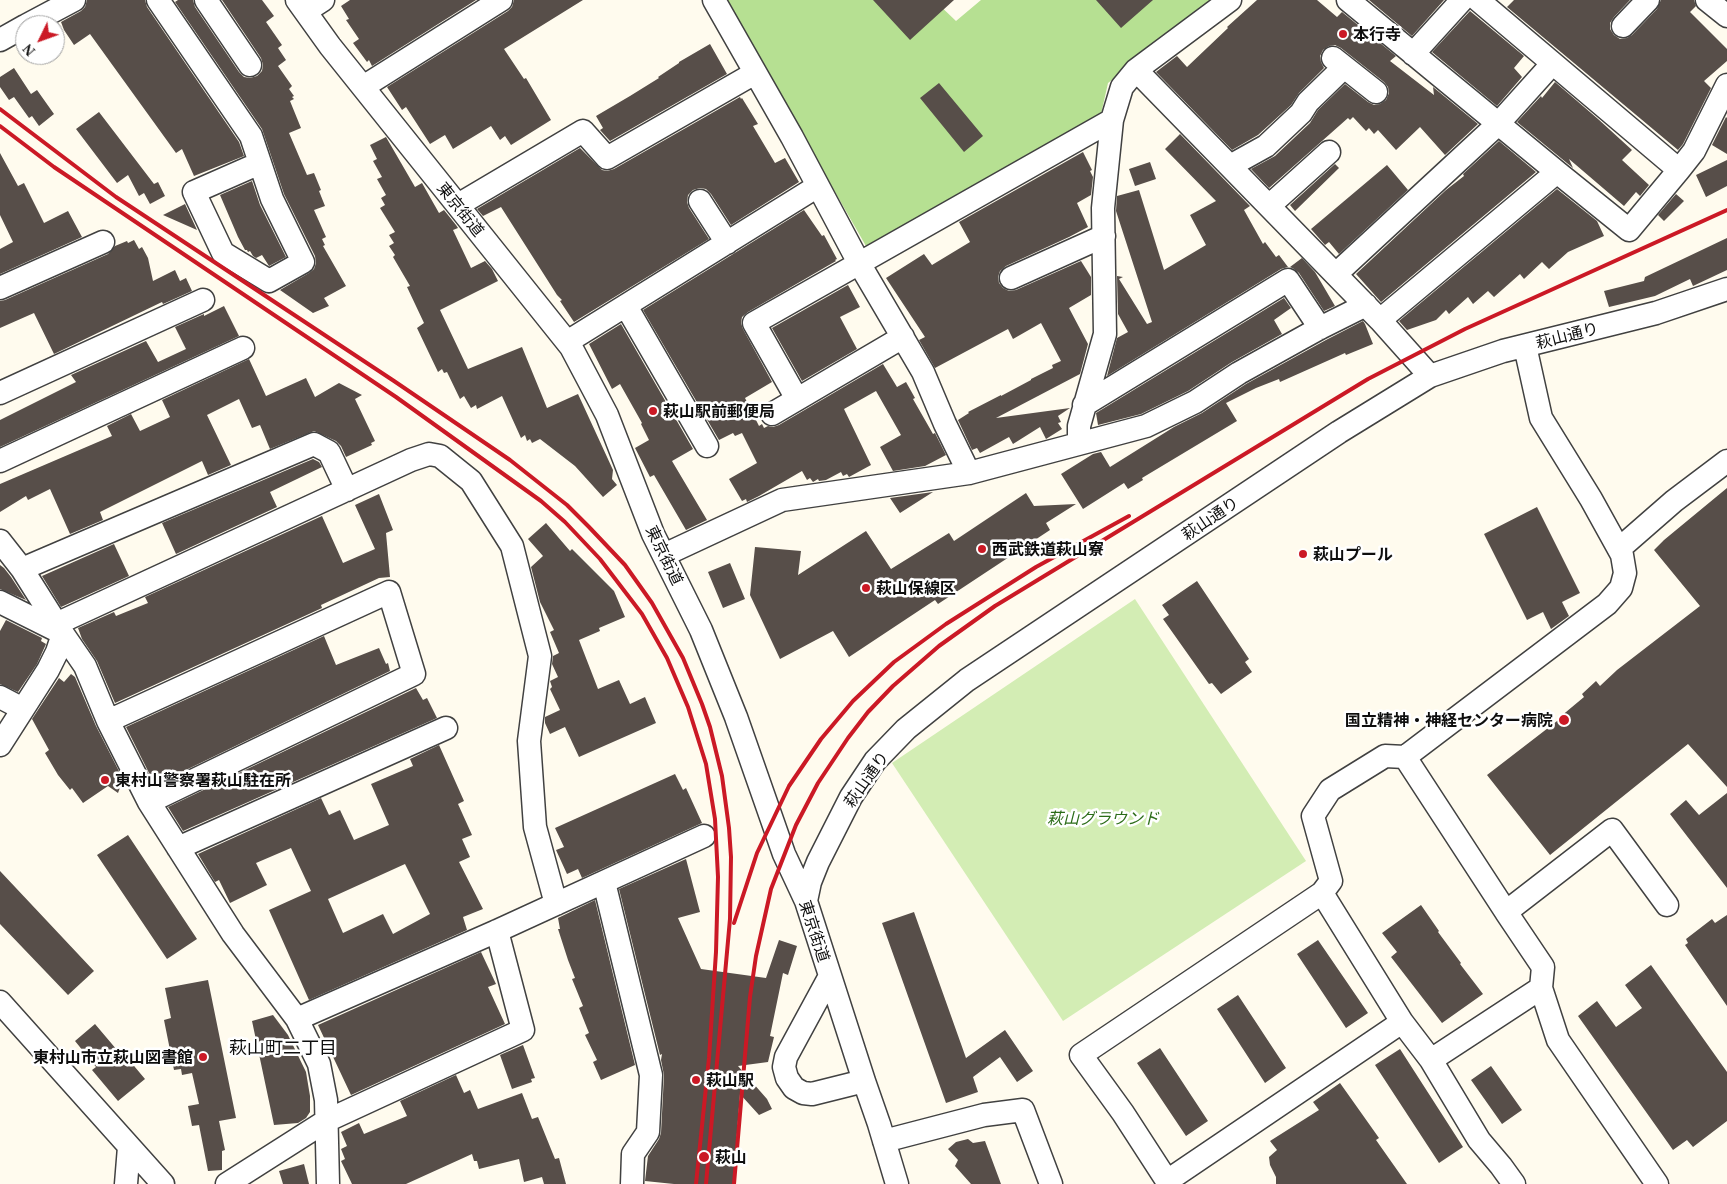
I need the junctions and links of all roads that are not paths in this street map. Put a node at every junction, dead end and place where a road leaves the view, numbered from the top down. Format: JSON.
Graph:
{"nodes":[{"id":1,"x":74,"y":0,"type":"edge"},
{"id":2,"x":158,"y":0,"type":"edge"},
{"id":3,"x":206,"y":0,"type":"edge"},
{"id":4,"x":501,"y":0,"type":"edge"},
{"id":5,"x":714,"y":0,"type":"edge"},
{"id":6,"x":1230,"y":0,"type":"edge"},
{"id":7,"x":1348,"y":0,"type":"edge"},
{"id":8,"x":1462,"y":0,"type":"edge"},
{"id":9,"x":1648,"y":0,"type":"edge"},
{"id":10,"x":1707,"y":0,"type":"edge"},
{"id":11,"x":1490,"y":3,"type":"edge"},
{"id":12,"x":309,"y":4,"type":"edge"},
{"id":13,"x":46,"y":15,"type":"edge"},
{"id":14,"x":1727,"y":16,"type":"edge"},
{"id":15,"x":1623,"y":26,"type":"dead end"},
{"id":16,"x":15,"y":32,"type":"edge"},
{"id":17,"x":0,"y":40,"type":"edge"},
{"id":18,"x":250,"y":54,"type":"dead end"},
{"id":19,"x":1413,"y":54,"type":"junction"},
{"id":20,"x":1552,"y":64,"type":"junction"},
{"id":21,"x":1136,"y":70,"type":"junction"},
{"id":22,"x":755,"y":73,"type":"junction"},
{"id":23,"x":1727,"y":85,"type":"edge"},
{"id":24,"x":363,"y":87,"type":"junction"},
{"id":25,"x":1376,"y":92,"type":"dead end"},
{"id":26,"x":1112,"y":120,"type":"junction"},
{"id":27,"x":1498,"y":124,"type":"junction"},
{"id":28,"x":1329,"y":152,"type":"dead end"},
{"id":29,"x":260,"y":163,"type":"junction"},
{"id":30,"x":1230,"y":166,"type":"junction"},
{"id":31,"x":1679,"y":170,"type":"junction"},
{"id":32,"x":1557,"y":172,"type":"junction"},
{"id":33,"x":818,"y":186,"type":"junction"},
{"id":34,"x":700,"y":201,"type":"dead end"},
{"id":35,"x":458,"y":205,"type":"junction"},
{"id":36,"x":1269,"y":206,"type":"junction"},
{"id":37,"x":1104,"y":236,"type":"junction"},
{"id":38,"x":103,"y":242,"type":"dead end"},
{"id":39,"x":727,"y":243,"type":"junction"},
{"id":40,"x":859,"y":263,"type":"junction"},
{"id":41,"x":1336,"y":274,"type":"junction"},
{"id":42,"x":1011,"y":278,"type":"dead end"},
{"id":43,"x":0,"y":288,"type":"edge"},
{"id":44,"x":1727,"y":289,"type":"edge"},
{"id":45,"x":203,"y":300,"type":"dead end"},
{"id":46,"x":626,"y":306,"type":"junction"},
{"id":47,"x":1373,"y":312,"type":"junction"},
{"id":48,"x":1320,"y":328,"type":"junction"},
{"id":49,"x":903,"y":337,"type":"junction"},
{"id":50,"x":567,"y":342,"type":"junction"},
{"id":51,"x":1525,"y":346,"type":"junction"},
{"id":52,"x":243,"y":348,"type":"dead end"},
{"id":53,"x":1430,"y":376,"type":"junction"},
{"id":54,"x":0,"y":394,"type":"edge"},
{"id":55,"x":797,"y":399,"type":"junction"},
{"id":56,"x":1084,"y":405,"type":"junction"},
{"id":57,"x":772,"y":414,"type":"dead end"},
{"id":58,"x":1079,"y":444,"type":"junction"},
{"id":59,"x":707,"y":446,"type":"dead end"},
{"id":60,"x":0,"y":460,"type":"edge"},
{"id":61,"x":1727,"y":461,"type":"edge"},
{"id":62,"x":969,"y":473,"type":"junction"},
{"id":63,"x":347,"y":490,"type":"junction"},
{"id":64,"x":0,"y":541,"type":"edge"},
{"id":65,"x":1619,"y":549,"type":"junction"},
{"id":66,"x":664,"y":555,"type":"junction"},
{"id":67,"x":22,"y":569,"type":"junction"},
{"id":68,"x":0,"y":602,"type":"edge"},
{"id":69,"x":59,"y":629,"type":"junction"},
{"id":70,"x":0,"y":698,"type":"edge"},
{"id":71,"x":24,"y":709,"type":"junction"},
{"id":72,"x":108,"y":721,"type":"junction"},
{"id":73,"x":446,"y":728,"type":"dead end"},
{"id":74,"x":0,"y":745,"type":"edge"},
{"id":75,"x":1405,"y":757,"type":"junction"},
{"id":76,"x":149,"y":802,"type":"junction"},
{"id":77,"x":704,"y":836,"type":"dead end"},
{"id":78,"x":178,"y":848,"type":"junction"},
{"id":79,"x":604,"y":882,"type":"junction"},
{"id":80,"x":1322,"y":893,"type":"junction"},
{"id":81,"x":806,"y":901,"type":"junction"},
{"id":82,"x":556,"y":904,"type":"junction"},
{"id":83,"x":1667,"y":905,"type":"dead end"},
{"id":84,"x":1506,"y":912,"type":"junction"},
{"id":85,"x":497,"y":931,"type":"junction"},
{"id":86,"x":830,"y":976,"type":"junction"},
{"id":87,"x":1541,"y":988,"type":"junction"},
{"id":88,"x":0,"y":1002,"type":"edge"},
{"id":89,"x":297,"y":1019,"type":"junction"},
{"id":90,"x":1402,"y":1022,"type":"junction"},
{"id":91,"x":1431,"y":1060,"type":"junction"},
{"id":92,"x":864,"y":1081,"type":"junction"},
{"id":93,"x":326,"y":1121,"type":"junction"},
{"id":94,"x":884,"y":1141,"type":"junction"},
{"id":95,"x":129,"y":1147,"type":"junction"},
{"id":96,"x":1168,"y":1183,"type":"edge"},
{"id":97,"x":126,"y":1184,"type":"edge"},
{"id":98,"x":163,"y":1184,"type":"edge"},
{"id":99,"x":227,"y":1184,"type":"edge"},
{"id":100,"x":328,"y":1184,"type":"edge"},
{"id":101,"x":632,"y":1184,"type":"edge"},
{"id":102,"x":897,"y":1184,"type":"edge"},
{"id":103,"x":1051,"y":1184,"type":"edge"},
{"id":104,"x":1514,"y":1184,"type":"edge"},
{"id":105,"x":1657,"y":1184,"type":"edge"}],
"edges":[{"from":1,"to":13,"type":"street"},
{"from":2,"to":29,"type":"street"},
{"from":3,"to":18,"type":"street"},
{"from":4,"to":24,"type":"street"},
{"from":5,"to":22,"type":"street"},
{"from":6,"to":21,"type":"street"},
{"from":7,"to":19,"type":"street"},
{"from":8,"to":19,"type":"street"},
{"from":9,"to":15,"type":"street"},
{"from":10,"to":14,"type":"street"},
{"from":11,"to":20,"type":"street"},
{"from":12,"to":24,"type":"street","name":"東京街道"},
{"from":16,"to":17,"type":"street"},
{"from":19,"to":27,"type":"street"},
{"from":20,"to":27,"type":"street"},
{"from":20,"to":31,"type":"street"},
{"from":21,"to":26,"type":"street"},
{"from":21,"to":30,"type":"street"},
{"from":22,"to":33,"type":"street"},
{"from":22,"to":35,"type":"street"},
{"from":23,"to":31,"type":"street"},
{"from":24,"to":35,"type":"street","name":"東京街道"},
{"from":25,"to":30,"type":"street"},
{"from":26,"to":37,"type":"street"},
{"from":26,"to":40,"type":"street"},
{"from":27,"to":32,"type":"street"},
{"from":27,"to":41,"type":"street"},
{"from":28,"to":36,"type":"street"},
{"from":29,"to":29,"type":"street"},
{"from":30,"to":36,"type":"street"},
{"from":31,"to":32,"type":"street"},
{"from":32,"to":47,"type":"street"},
{"from":33,"to":39,"type":"street"},
{"from":33,"to":40,"type":"street"},
{"from":34,"to":39,"type":"street"},
{"from":35,"to":50,"type":"street","name":"東京街道"},
{"from":36,"to":41,"type":"street"},
{"from":37,"to":42,"type":"street"},
{"from":37,"to":56,"type":"street"},
{"from":38,"to":43,"type":"street"},
{"from":39,"to":46,"type":"street"},
{"from":40,"to":49,"type":"street"},
{"from":40,"to":55,"type":"street"},
{"from":41,"to":47,"type":"street"},
{"from":44,"to":51,"type":"street","name":"萩山通り"},
{"from":45,"to":54,"type":"street"},
{"from":46,"to":50,"type":"street"},
{"from":46,"to":59,"type":"street"},
{"from":47,"to":48,"type":"street"},
{"from":47,"to":53,"type":"street"},
{"from":48,"to":56,"type":"street"},
{"from":48,"to":58,"type":"street"},
{"from":49,"to":55,"type":"street"},
{"from":49,"to":62,"type":"street"},
{"from":50,"to":66,"type":"street","name":"東京街道"},
{"from":51,"to":53,"type":"street","name":"萩山通り"},
{"from":51,"to":65,"type":"street"},
{"from":52,"to":60,"type":"street"},
{"from":53,"to":81,"type":"street","name":"萩山通り"},
{"from":55,"to":57,"type":"street"},
{"from":56,"to":58,"type":"street"},
{"from":58,"to":62,"type":"street"},
{"from":61,"to":65,"type":"street"},
{"from":62,"to":66,"type":"street"},
{"from":63,"to":67,"type":"street"},
{"from":63,"to":69,"type":"street"},
{"from":63,"to":82,"type":"street"},
{"from":64,"to":67,"type":"street"},
{"from":65,"to":75,"type":"street"},
{"from":66,"to":81,"type":"street","name":"東京街道"},
{"from":67,"to":69,"type":"street"},
{"from":68,"to":69,"type":"street"},
{"from":69,"to":71,"type":"street"},
{"from":69,"to":72,"type":"street"},
{"from":70,"to":71,"type":"street"},
{"from":71,"to":74,"type":"street"},
{"from":72,"to":76,"type":"street"},
{"from":72,"to":76,"type":"street"},
{"from":73,"to":78,"type":"street"},
{"from":75,"to":80,"type":"street"},
{"from":75,"to":84,"type":"street"},
{"from":76,"to":78,"type":"street"},
{"from":77,"to":79,"type":"street"},
{"from":78,"to":89,"type":"street"},
{"from":79,"to":82,"type":"street"},
{"from":79,"to":101,"type":"street"},
{"from":80,"to":90,"type":"street"},
{"from":80,"to":96,"type":"street"},
{"from":81,"to":86,"type":"street","name":"東京街道"},
{"from":82,"to":85,"type":"street"},
{"from":83,"to":84,"type":"street"},
{"from":84,"to":87,"type":"street"},
{"from":85,"to":89,"type":"street"},
{"from":85,"to":93,"type":"street"},
{"from":86,"to":92,"type":"street","name":"東京街道"},
{"from":86,"to":92,"type":"street"},
{"from":87,"to":91,"type":"street"},
{"from":87,"to":105,"type":"street"},
{"from":88,"to":95,"type":"street"},
{"from":89,"to":93,"type":"street"},
{"from":90,"to":91,"type":"street"},
{"from":90,"to":96,"type":"street"},
{"from":91,"to":104,"type":"street"},
{"from":92,"to":94,"type":"street","name":"東京街道"},
{"from":93,"to":99,"type":"street"},
{"from":93,"to":100,"type":"street"},
{"from":94,"to":102,"type":"street","name":"東京街道"},
{"from":94,"to":103,"type":"street"},
{"from":95,"to":97,"type":"street"},
{"from":95,"to":98,"type":"street"}]}
